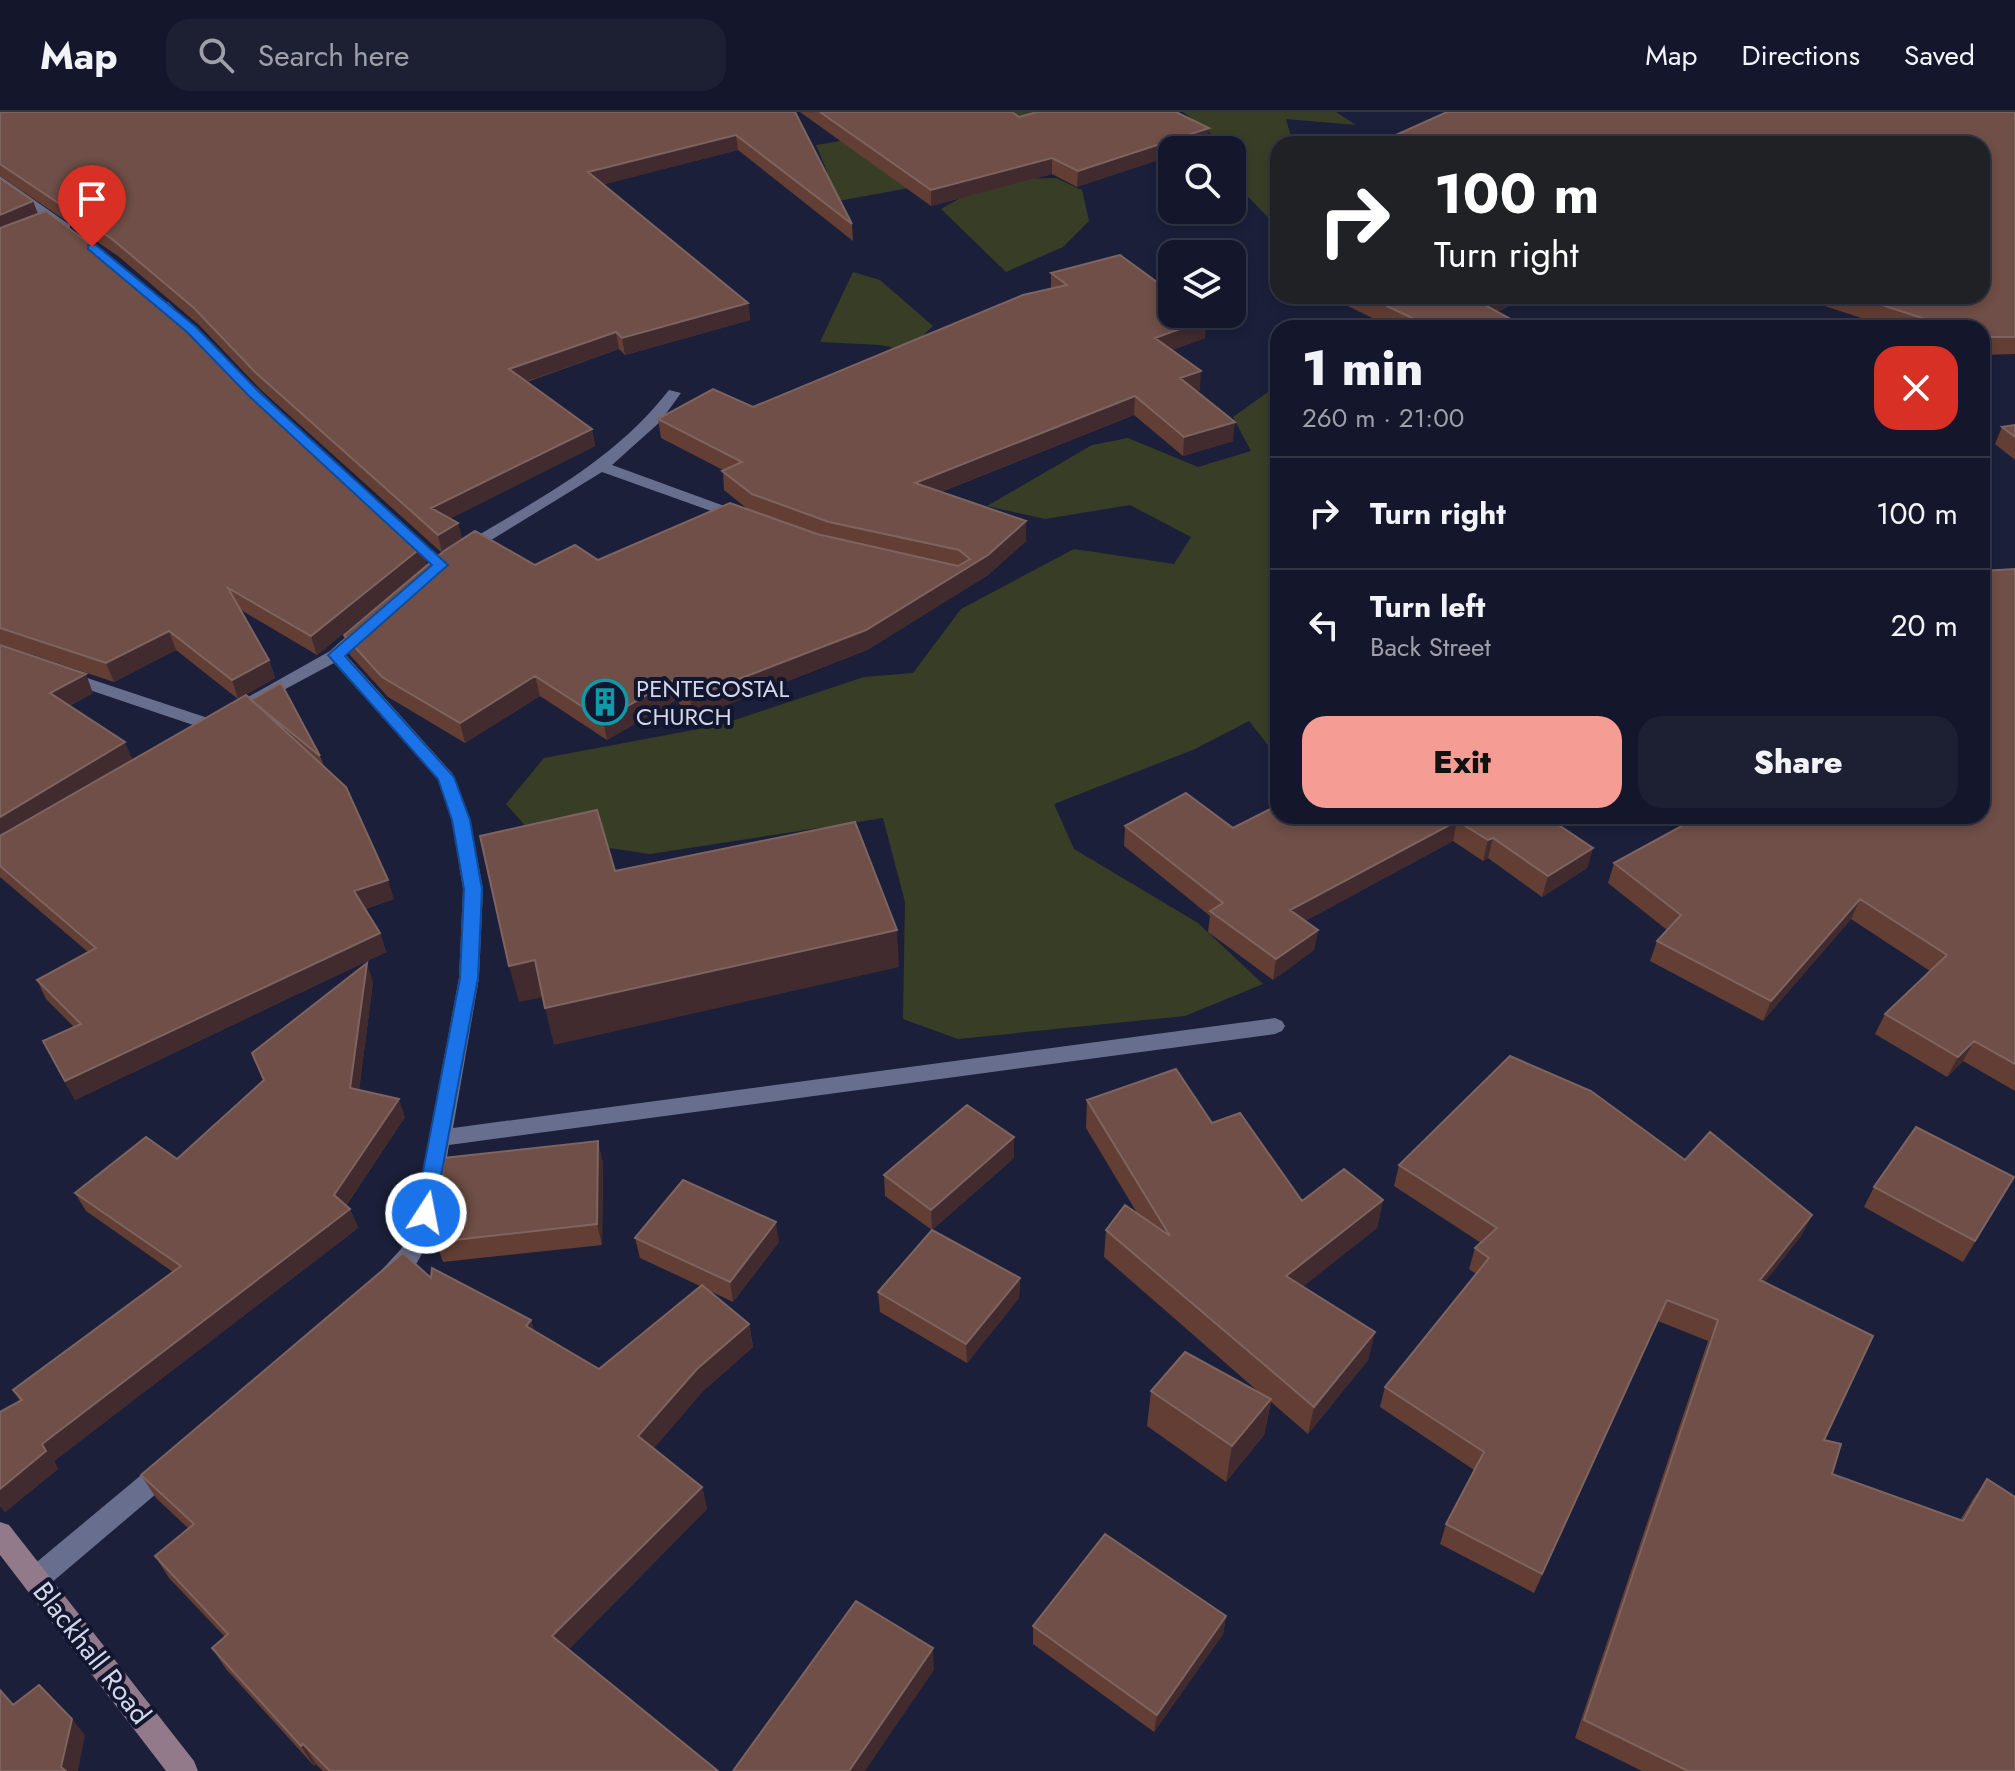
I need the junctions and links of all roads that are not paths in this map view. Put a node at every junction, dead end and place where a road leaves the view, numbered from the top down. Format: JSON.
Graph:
{"nodes":[{"id":1,"x":0,"y":180,"type":"edge"},
{"id":2,"x":77,"y":236,"type":"edge"},
{"id":3,"x":146,"y":290,"type":"edge"},
{"id":4,"x":674,"y":393,"type":"dead end"},
{"id":5,"x":285,"y":423,"type":"edge"},
{"id":6,"x":600,"y":466,"type":"junction"},
{"id":7,"x":755,"y":522,"type":"edge"},
{"id":8,"x":396,"y":524,"type":"edge"},
{"id":9,"x":384,"y":613,"type":"edge"},
{"id":10,"x":336,"y":655,"type":"junction"},
{"id":11,"x":49,"y":670,"type":"edge"},
{"id":12,"x":224,"y":717,"type":"junction"},
{"id":13,"x":185,"y":741,"type":"edge"},
{"id":14,"x":1275,"y":1026,"type":"dead end"},
{"id":15,"x":440,"y":1138,"type":"junction"},
{"id":16,"x":375,"y":1287,"type":"edge"},
{"id":17,"x":187,"y":1453,"type":"edge"},
{"id":18,"x":0,"y":1534,"type":"edge"},
{"id":19,"x":35,"y":1580,"type":"junction"},
{"id":20,"x":184,"y":1771,"type":"edge"}],
"edges":[{"from":1,"to":2,"type":"street"},
{"from":3,"to":5,"type":"street"},
{"from":4,"to":6,"type":"street"},
{"from":6,"to":7,"type":"street"},
{"from":6,"to":8,"type":"street"},
{"from":9,"to":10,"type":"street"},
{"from":10,"to":12,"type":"street"},
{"from":10,"to":15,"type":"street"},
{"from":11,"to":12,"type":"street"},
{"from":12,"to":13,"type":"street"},
{"from":14,"to":15,"type":"street"},
{"from":15,"to":16,"type":"street"},
{"from":17,"to":19,"type":"street"},
{"from":18,"to":19,"type":"street","name":"Blackhall Road"},
{"from":19,"to":20,"type":"street","name":"Blackhall Road"}]}
